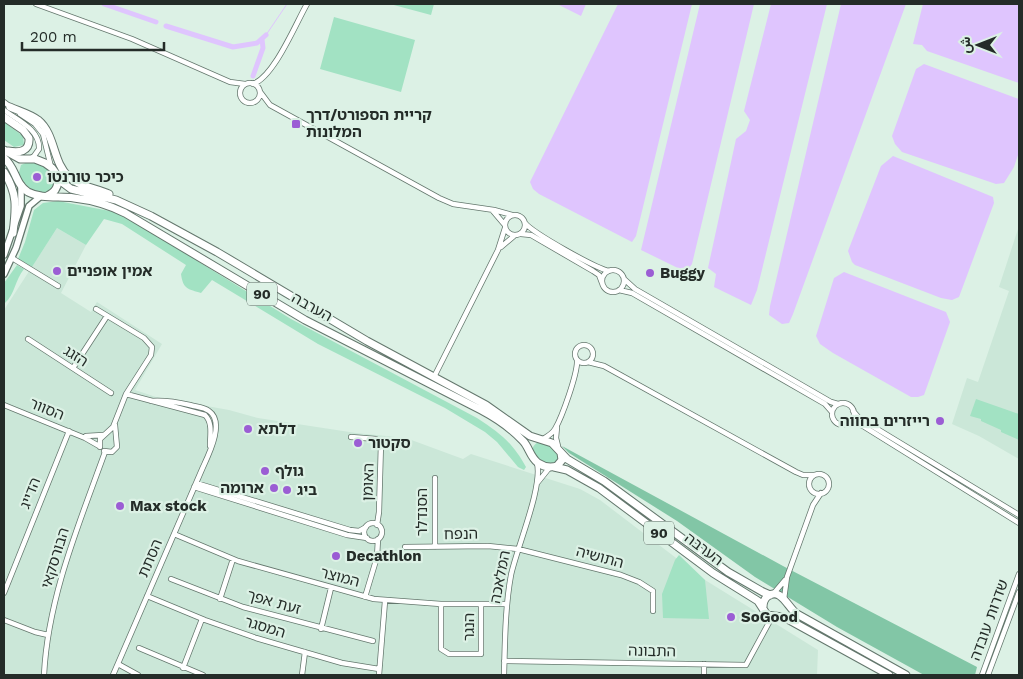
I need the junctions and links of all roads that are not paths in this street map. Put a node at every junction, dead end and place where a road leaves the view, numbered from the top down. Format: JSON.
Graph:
{"nodes":[{"id":1,"x":36,"y":4,"type":"edge"},
{"id":2,"x":307,"y":4,"type":"edge"},
{"id":3,"x":261,"y":79,"type":"junction"},
{"id":4,"x":225,"y":80,"type":"junction"},
{"id":5,"x":245,"y":84,"type":"junction"},
{"id":6,"x":253,"y":84,"type":"junction"},
{"id":7,"x":259,"y":87,"type":"junction"},
{"id":8,"x":238,"y":94,"type":"junction"},
{"id":9,"x":261,"y":94,"type":"junction"},
{"id":10,"x":252,"y":102,"type":"junction"},
{"id":11,"x":270,"y":104,"type":"junction"},
{"id":12,"x":6,"y":106,"type":"edge"},
{"id":13,"x":4,"y":117,"type":"edge"},
{"id":14,"x":4,"y":150,"type":"edge"},
{"id":15,"x":4,"y":158,"type":"edge"},
{"id":16,"x":29,"y":159,"type":"junction"},
{"id":17,"x":52,"y":168,"type":"junction"},
{"id":18,"x":4,"y":172,"type":"edge"},
{"id":19,"x":16,"y":174,"type":"junction"},
{"id":20,"x":57,"y":177,"type":"junction"},
{"id":21,"x":21,"y":186,"type":"junction"},
{"id":22,"x":42,"y":196,"type":"junction"},
{"id":23,"x":131,"y":206,"type":"junction"},
{"id":24,"x":490,"y":209,"type":"junction"},
{"id":25,"x":512,"y":215,"type":"junction"},
{"id":26,"x":525,"y":223,"type":"junction"},
{"id":27,"x":505,"y":227,"type":"junction"},
{"id":28,"x":13,"y":233,"type":"junction"},
{"id":29,"x":520,"y":234,"type":"junction"},
{"id":30,"x":514,"y":235,"type":"junction"},
{"id":31,"x":498,"y":250,"type":"junction"},
{"id":32,"x":4,"y":255,"type":"edge"},
{"id":33,"x":12,"y":258,"type":"junction"},
{"id":34,"x":609,"y":271,"type":"junction"},
{"id":35,"x":4,"y":274,"type":"edge"},
{"id":36,"x":624,"y":279,"type":"junction"},
{"id":37,"x":602,"y":283,"type":"junction"},
{"id":38,"x":58,"y":286,"type":"dead end"},
{"id":39,"x":619,"y":290,"type":"junction"},
{"id":40,"x":96,"y":309,"type":"dead end"},
{"id":41,"x":107,"y":316,"type":"junction"},
{"id":42,"x":28,"y":339,"type":"dead end"},
{"id":43,"x":593,"y":353,"type":"junction"},
{"id":44,"x":577,"y":360,"type":"junction"},
{"id":45,"x":587,"y":362,"type":"junction"},
{"id":46,"x":604,"y":366,"type":"junction"},
{"id":47,"x":73,"y":368,"type":"junction"},
{"id":48,"x":577,"y":372,"type":"junction"},
{"id":49,"x":434,"y":377,"type":"junction"},
{"id":50,"x":111,"y":393,"type":"dead end"},
{"id":51,"x":126,"y":394,"type":"junction"},
{"id":52,"x":838,"y":404,"type":"junction"},
{"id":53,"x":4,"y":405,"type":"edge"},
{"id":54,"x":853,"y":411,"type":"junction"},
{"id":55,"x":832,"y":412,"type":"junction"},
{"id":56,"x":849,"y":423,"type":"junction"},
{"id":57,"x":115,"y":424,"type":"junction"},
{"id":58,"x":557,"y":426,"type":"junction"},
{"id":59,"x":68,"y":431,"type":"junction"},
{"id":60,"x":105,"y":434,"type":"junction"},
{"id":61,"x":80,"y":436,"type":"junction"},
{"id":62,"x":351,"y":437,"type":"dead end"},
{"id":63,"x":116,"y":438,"type":"junction"},
{"id":64,"x":542,"y":439,"type":"junction"},
{"id":65,"x":100,"y":446,"type":"junction"},
{"id":66,"x":559,"y":450,"type":"junction"},
{"id":67,"x":105,"y":452,"type":"junction"},
{"id":68,"x":530,"y":452,"type":"junction"},
{"id":69,"x":536,"y":462,"type":"junction"},
{"id":70,"x":551,"y":467,"type":"junction"},
{"id":71,"x":796,"y":472,"type":"junction"},
{"id":72,"x":814,"y":475,"type":"junction"},
{"id":73,"x":435,"y":478,"type":"dead end"},
{"id":74,"x":195,"y":485,"type":"junction"},
{"id":75,"x":809,"y":485,"type":"junction"},
{"id":76,"x":536,"y":486,"type":"junction"},
{"id":77,"x":812,"y":491,"type":"junction"},
{"id":78,"x":821,"y":493,"type":"junction"},
{"id":79,"x":813,"y":505,"type":"junction"},
{"id":80,"x":1019,"y":515,"type":"edge"},
{"id":81,"x":1019,"y":523,"type":"edge"},
{"id":82,"x":377,"y":524,"type":"junction"},
{"id":83,"x":366,"y":527,"type":"junction"},
{"id":84,"x":174,"y":534,"type":"junction"},
{"id":85,"x":367,"y":538,"type":"junction"},
{"id":86,"x":378,"y":539,"type":"junction"},
{"id":87,"x":404,"y":547,"type":"dead end"},
{"id":88,"x":435,"y":547,"type":"junction"},
{"id":89,"x":518,"y":549,"type":"junction"},
{"id":90,"x":233,"y":559,"type":"junction"},
{"id":91,"x":1019,"y":574,"type":"edge"},
{"id":92,"x":787,"y":577,"type":"junction"},
{"id":93,"x":171,"y":579,"type":"dead end"},
{"id":94,"x":331,"y":588,"type":"junction"},
{"id":95,"x":1019,"y":592,"type":"edge"},
{"id":96,"x":4,"y":593,"type":"edge"},
{"id":97,"x":772,"y":594,"type":"junction"},
{"id":98,"x":147,"y":596,"type":"junction"},
{"id":99,"x":365,"y":597,"type":"junction"},
{"id":100,"x":220,"y":599,"type":"junction"},
{"id":101,"x":385,"y":601,"type":"junction"},
{"id":102,"x":785,"y":601,"type":"junction"},
{"id":103,"x":441,"y":604,"type":"junction"},
{"id":104,"x":481,"y":604,"type":"junction"},
{"id":105,"x":507,"y":604,"type":"junction"},
{"id":106,"x":763,"y":607,"type":"junction"},
{"id":107,"x":653,"y":611,"type":"dead end"},
{"id":108,"x":775,"y":617,"type":"junction"},
{"id":109,"x":202,"y":619,"type":"junction"},
{"id":110,"x":4,"y":620,"type":"edge"},
{"id":111,"x":321,"y":628,"type":"junction"},
{"id":112,"x":48,"y":635,"type":"junction"},
{"id":113,"x":373,"y":641,"type":"dead end"},
{"id":114,"x":139,"y":648,"type":"dead end"},
{"id":115,"x":305,"y":652,"type":"junction"},
{"id":116,"x":504,"y":661,"type":"junction"},
{"id":117,"x":118,"y":664,"type":"junction"},
{"id":118,"x":704,"y":664,"type":"junction"},
{"id":119,"x":183,"y":668,"type":"junction"},
{"id":120,"x":379,"y":669,"type":"junction"},
{"id":121,"x":44,"y":675,"type":"edge"},
{"id":122,"x":113,"y":675,"type":"edge"},
{"id":123,"x":138,"y":675,"type":"edge"},
{"id":124,"x":203,"y":675,"type":"edge"},
{"id":125,"x":302,"y":675,"type":"edge"},
{"id":126,"x":379,"y":675,"type":"edge"},
{"id":127,"x":504,"y":675,"type":"edge"},
{"id":128,"x":704,"y":675,"type":"edge"},
{"id":129,"x":889,"y":675,"type":"edge"},
{"id":130,"x":906,"y":675,"type":"edge"},
{"id":131,"x":982,"y":675,"type":"edge"},
{"id":132,"x":988,"y":675,"type":"edge"}],
"edges":[{"from":1,"to":4,"type":"street"},
{"from":2,"to":3,"type":"street"},
{"from":3,"to":6,"type":"street"},
{"from":3,"to":7,"type":"street"},
{"from":4,"to":5,"type":"street"},
{"from":4,"to":8,"type":"street"},
{"from":5,"to":6,"type":"street"},
{"from":5,"to":8,"type":"street"},
{"from":6,"to":7,"type":"street"},
{"from":7,"to":9,"type":"street"},
{"from":8,"to":10,"type":"street"},
{"from":9,"to":10,"type":"street"},
{"from":9,"to":11,"type":"street"},
{"from":10,"to":11,"type":"street"},
{"from":11,"to":24,"type":"street"},
{"from":12,"to":16,"type":"street"},
{"from":12,"to":17,"type":"street"},
{"from":12,"to":23,"type":"highway"},
{"from":13,"to":14,"type":"highway"},
{"from":14,"to":16,"type":"highway"},
{"from":15,"to":19,"type":"highway"},
{"from":16,"to":17,"type":"highway"},
{"from":16,"to":19,"type":"highway"},
{"from":17,"to":20,"type":"highway","name":"הערבה","number":"90"},
{"from":18,"to":28,"type":"highway"},
{"from":19,"to":21,"type":"highway"},
{"from":20,"to":22,"type":"highway"},
{"from":20,"to":23,"type":"highway","name":"הערבה","number":"90"},
{"from":21,"to":22,"type":"highway","name":"הערבה","number":"90"},
{"from":21,"to":28,"type":"main road"},
{"from":22,"to":33,"type":"main road"},
{"from":22,"to":68,"type":"highway","name":"הערבה","number":"90"},
{"from":23,"to":49,"type":"highway","name":"הערבה","number":"90"},
{"from":24,"to":25,"type":"street"},
{"from":24,"to":27,"type":"street"},
{"from":25,"to":26,"type":"street"},
{"from":25,"to":27,"type":"street"},
{"from":26,"to":29,"type":"street"},
{"from":26,"to":34,"type":"street"},
{"from":27,"to":30,"type":"street"},
{"from":27,"to":31,"type":"street"},
{"from":28,"to":32,"type":"main road"},
{"from":29,"to":30,"type":"street"},
{"from":29,"to":37,"type":"street"},
{"from":30,"to":31,"type":"street"},
{"from":31,"to":49,"type":"street"},
{"from":33,"to":35,"type":"main road"},
{"from":33,"to":38,"type":"street"},
{"from":34,"to":36,"type":"street"},
{"from":34,"to":37,"type":"street"},
{"from":36,"to":39,"type":"street"},
{"from":36,"to":52,"type":"street"},
{"from":37,"to":39,"type":"street"},
{"from":39,"to":55,"type":"street"},
{"from":40,"to":41,"type":"street"},
{"from":41,"to":47,"type":"street"},
{"from":41,"to":51,"type":"street"},
{"from":42,"to":47,"type":"street","name":"הזגג"},
{"from":43,"to":44,"type":"street"},
{"from":43,"to":45,"type":"street"},
{"from":43,"to":46,"type":"street"},
{"from":44,"to":45,"type":"street"},
{"from":44,"to":48,"type":"street"},
{"from":45,"to":46,"type":"street"},
{"from":45,"to":48,"type":"street"},
{"from":46,"to":71,"type":"street"},
{"from":47,"to":50,"type":"street","name":"הזגג"},
{"from":48,"to":58,"type":"street"},
{"from":49,"to":64,"type":"highway","name":"הערבה","number":"90"},
{"from":51,"to":57,"type":"street"},
{"from":51,"to":74,"type":"street","name":"הסתת"},
{"from":52,"to":54,"type":"street"},
{"from":52,"to":55,"type":"street"},
{"from":53,"to":59,"type":"street","name":"הסוור"},
{"from":54,"to":56,"type":"street"},
{"from":54,"to":80,"type":"street"},
{"from":55,"to":56,"type":"street"},
{"from":56,"to":81,"type":"street"},
{"from":57,"to":60,"type":"street"},
{"from":57,"to":63,"type":"street"},
{"from":58,"to":64,"type":"street"},
{"from":58,"to":66,"type":"street"},
{"from":59,"to":61,"type":"street","name":"הסוור"},
{"from":59,"to":96,"type":"street","name":"הדייג"},
{"from":60,"to":61,"type":"street","name":"הסוור"},
{"from":60,"to":63,"type":"street"},
{"from":60,"to":65,"type":"street"},
{"from":61,"to":65,"type":"street","name":"הסוור"},
{"from":62,"to":82,"type":"street","name":"האומן"},
{"from":63,"to":67,"type":"street","name":"הבורסקאי"},
{"from":64,"to":66,"type":"highway","number":"90"},
{"from":64,"to":68,"type":"highway"},
{"from":65,"to":67,"type":"street"},
{"from":66,"to":70,"type":"highway"},
{"from":66,"to":97,"type":"highway","name":"הערבה","number":"90"},
{"from":67,"to":112,"type":"street","name":"הבורסקאי"},
{"from":68,"to":69,"type":"highway","number":"90"},
{"from":69,"to":70,"type":"highway","number":"90"},
{"from":69,"to":76,"type":"street","name":"המלאכה"},
{"from":70,"to":76,"type":"street","name":"המלאכה"},
{"from":70,"to":106,"type":"highway","name":"הערבה","number":"90"},
{"from":71,"to":72,"type":"street"},
{"from":71,"to":75,"type":"street"},
{"from":72,"to":75,"type":"street"},
{"from":72,"to":78,"type":"street"},
{"from":73,"to":88,"type":"street","name":"הסנדלר"},
{"from":74,"to":83,"type":"street"},
{"from":74,"to":84,"type":"street","name":"הסתת"},
{"from":74,"to":85,"type":"street"},
{"from":75,"to":77,"type":"street"},
{"from":76,"to":89,"type":"street","name":"המלאכה"},
{"from":77,"to":78,"type":"street"},
{"from":77,"to":79,"type":"street"},
{"from":78,"to":79,"type":"street"},
{"from":79,"to":92,"type":"street"},
{"from":82,"to":83,"type":"street"},
{"from":82,"to":86,"type":"street"},
{"from":83,"to":85,"type":"street"},
{"from":84,"to":90,"type":"street","name":"המוצר"},
{"from":84,"to":98,"type":"street","name":"הסתת"},
{"from":85,"to":86,"type":"street"},
{"from":86,"to":99,"type":"street"},
{"from":87,"to":88,"type":"street","name":"הנפח"},
{"from":88,"to":89,"type":"street","name":"הנפח"},
{"from":89,"to":105,"type":"street","name":"המלאכה"},
{"from":89,"to":107,"type":"street","name":"התושיה"},
{"from":90,"to":94,"type":"street","name":"המוצר"},
{"from":90,"to":100,"type":"street"},
{"from":91,"to":131,"type":"street","name":"שדרות עובדה"},
{"from":92,"to":97,"type":"street"},
{"from":92,"to":102,"type":"street"},
{"from":93,"to":100,"type":"street","name":"זעת אפך"},
{"from":94,"to":99,"type":"street","name":"המוצר"},
{"from":94,"to":111,"type":"street"},
{"from":95,"to":132,"type":"street","name":"שדרות עובדה"},
{"from":97,"to":102,"type":"highway"},
{"from":97,"to":106,"type":"highway"},
{"from":98,"to":109,"type":"street","name":"המסגר"},
{"from":98,"to":117,"type":"street","name":"הסתת"},
{"from":99,"to":101,"type":"street","name":"המוצר"},
{"from":100,"to":111,"type":"street","name":"זעת אפך"},
{"from":101,"to":103,"type":"street","name":"המוצר"},
{"from":101,"to":120,"type":"street"},
{"from":102,"to":108,"type":"highway"},
{"from":102,"to":130,"type":"highway"},
{"from":103,"to":104,"type":"street","name":"המוצר"},
{"from":103,"to":104,"type":"street","name":"הנגר"},
{"from":104,"to":105,"type":"street","name":"המוצר"},
{"from":105,"to":116,"type":"street","name":"המלאכה"},
{"from":106,"to":108,"type":"highway"},
{"from":108,"to":118,"type":"street","name":"התבונה"},
{"from":108,"to":129,"type":"highway"},
{"from":109,"to":115,"type":"street","name":"המסגר"},
{"from":109,"to":119,"type":"street"},
{"from":110,"to":112,"type":"street"},
{"from":111,"to":113,"type":"street","name":"זעת אפך"},
{"from":112,"to":121,"type":"street","name":"הבורסקאי"},
{"from":114,"to":119,"type":"street"},
{"from":115,"to":120,"type":"street","name":"המסגר"},
{"from":115,"to":125,"type":"street"},
{"from":116,"to":118,"type":"street","name":"התבונה"},
{"from":116,"to":127,"type":"street","name":"המלאכה"},
{"from":117,"to":122,"type":"street","name":"הסתת"},
{"from":117,"to":123,"type":"street"},
{"from":118,"to":128,"type":"street"},
{"from":119,"to":124,"type":"street"},
{"from":120,"to":126,"type":"street"}]}
